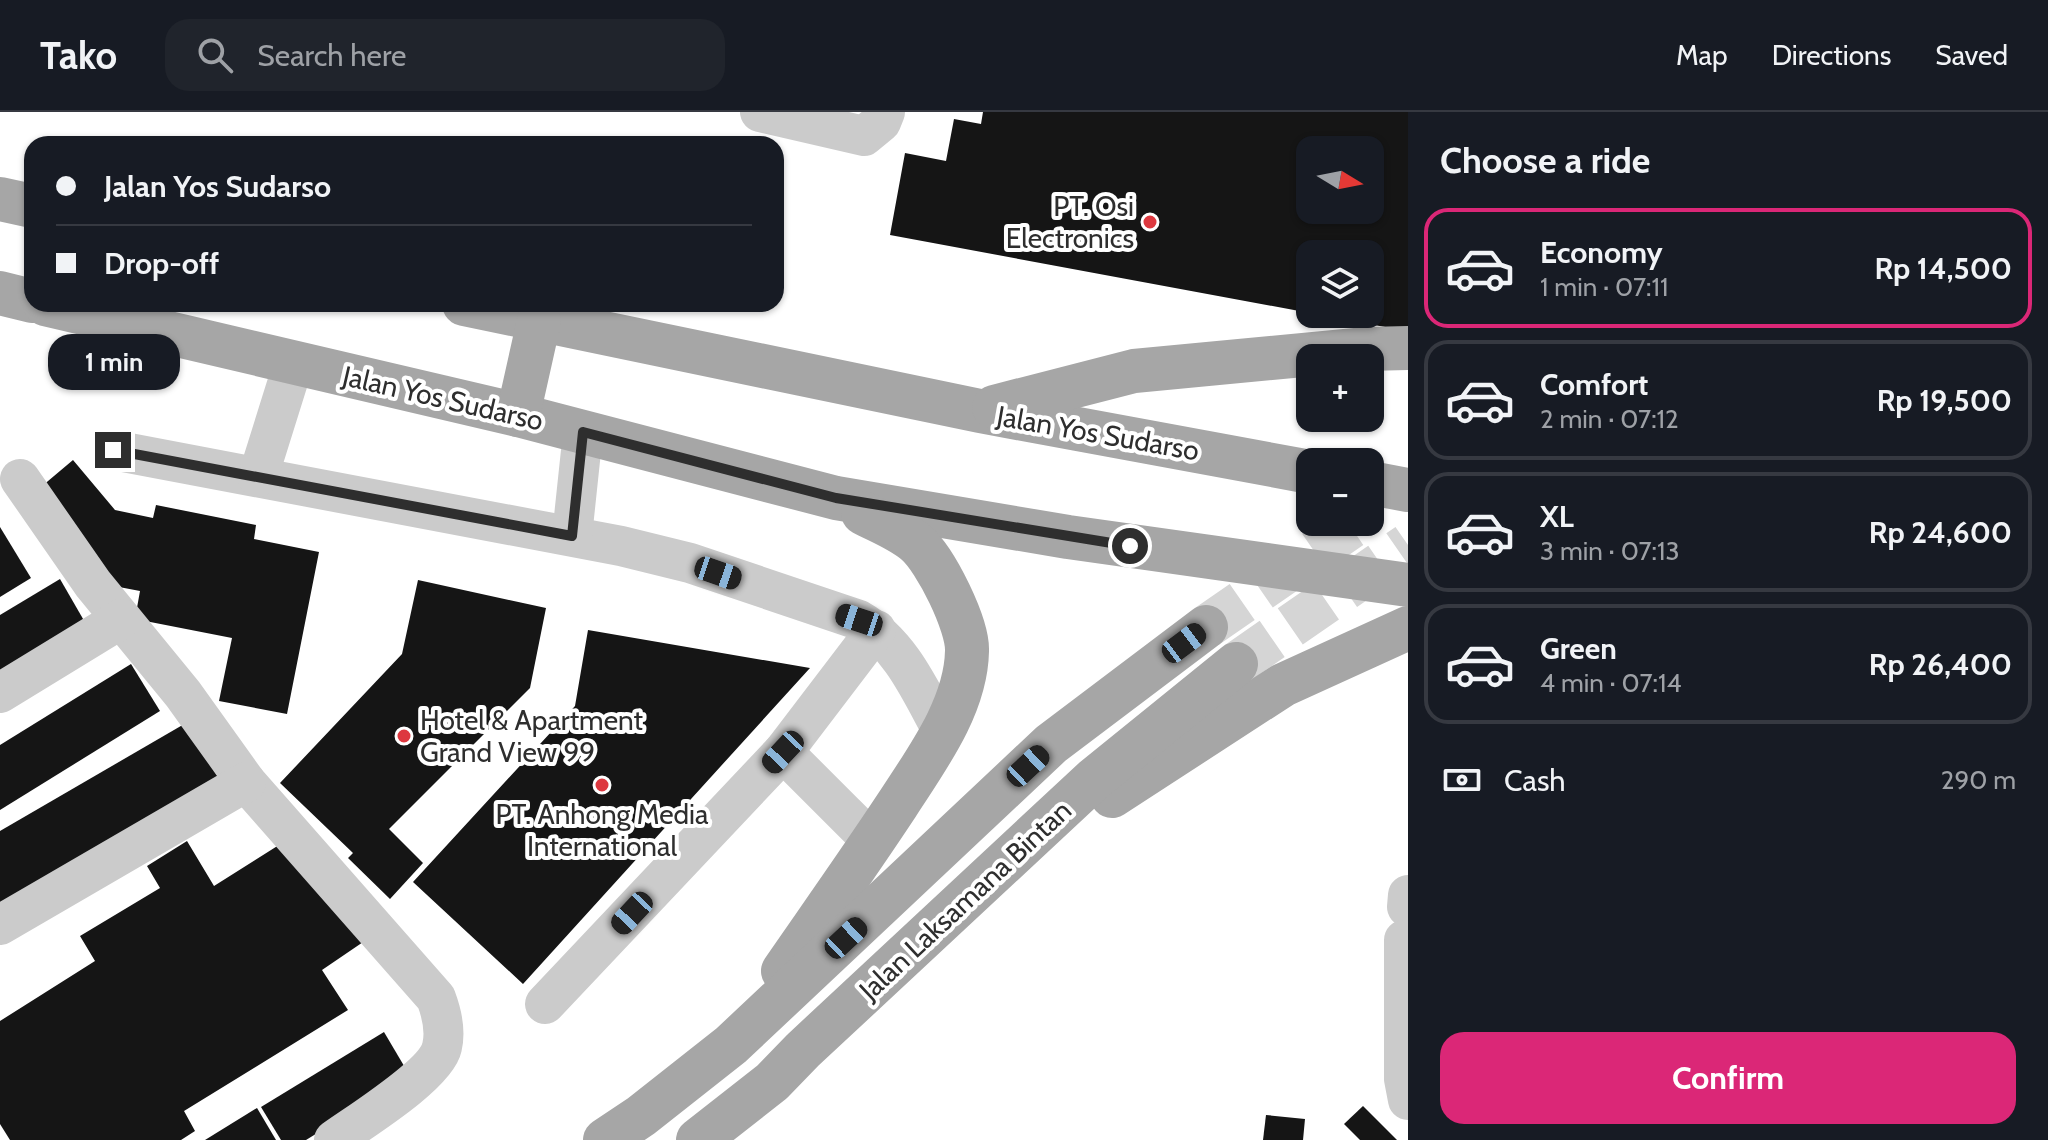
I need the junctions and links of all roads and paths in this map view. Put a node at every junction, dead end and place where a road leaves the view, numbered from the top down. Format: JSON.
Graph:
{"nodes":[{"id":1,"x":760,"y":112,"type":"edge"},
{"id":2,"x":885,"y":112,"type":"edge"},
{"id":3,"x":0,"y":199,"type":"edge"},
{"id":4,"x":24,"y":204,"type":"edge"},
{"id":5,"x":66,"y":312,"type":"edge"},
{"id":6,"x":499,"y":312,"type":"edge"},
{"id":7,"x":539,"y":321,"type":"junction"},
{"id":8,"x":1408,"y":348,"type":"edge"},
{"id":9,"x":294,"y":362,"type":"junction"},
{"id":10,"x":980,"y":411,"type":"junction"},
{"id":11,"x":518,"y":415,"type":"junction"},
{"id":12,"x":583,"y":432,"type":"junction"},
{"id":13,"x":113,"y":450,"type":"dead end"},
{"id":14,"x":1296,"y":469,"type":"edge"},
{"id":15,"x":258,"y":477,"type":"junction"},
{"id":16,"x":20,"y":479,"type":"dead end"},
{"id":17,"x":1384,"y":486,"type":"edge"},
{"id":18,"x":1408,"y":490,"type":"edge"},
{"id":19,"x":836,"y":498,"type":"junction"},
{"id":20,"x":572,"y":536,"type":"junction"},
{"id":21,"x":1408,"y":585,"type":"edge"},
{"id":22,"x":121,"y":619,"type":"junction"},
{"id":23,"x":1206,"y":627,"type":"tunnel mouth"},
{"id":24,"x":1408,"y":628,"type":"edge"},
{"id":25,"x":876,"y":630,"type":"junction"},
{"id":26,"x":1236,"y":664,"type":"tunnel mouth"},
{"id":27,"x":0,"y":693,"type":"edge"},
{"id":28,"x":943,"y":732,"type":"junction"},
{"id":29,"x":783,"y":752,"type":"junction"},
{"id":30,"x":246,"y":782,"type":"junction"},
{"id":31,"x":873,"y":842,"type":"junction"},
{"id":32,"x":990,"y":876,"type":"junction"},
{"id":33,"x":1406,"y":914,"type":"edge"},
{"id":34,"x":0,"y":925,"type":"edge"},
{"id":35,"x":545,"y":1004,"type":"dead end"},
{"id":36,"x":731,"y":1045,"type":"junction"},
{"id":37,"x":1408,"y":1100,"type":"edge"},
{"id":38,"x":650,"y":1128,"type":"edge"},
{"id":39,"x":334,"y":1140,"type":"edge"},
{"id":40,"x":605,"y":1140,"type":"edge"},
{"id":41,"x":698,"y":1140,"type":"edge"}],
"edges":[{"from":1,"to":2,"type":"lane"},
{"from":3,"to":4,"type":"main road"},
{"from":5,"to":9,"type":"main road","name":"Jalan Yos Sudarso"},
{"from":6,"to":7,"type":"main road","name":"Jalan Yos Sudarso"},
{"from":7,"to":10,"type":"main road","name":"Jalan Yos Sudarso"},
{"from":7,"to":11,"type":"main road"},
{"from":8,"to":10,"type":"main road"},
{"from":9,"to":11,"type":"main road","name":"Jalan Yos Sudarso"},
{"from":9,"to":15,"type":"lane"},
{"from":10,"to":14,"type":"main road","name":"Jalan Yos Sudarso"},
{"from":11,"to":12,"type":"main road","name":"Jalan Yos Sudarso"},
{"from":12,"to":19,"type":"main road","name":"Jalan Yos Sudarso"},
{"from":12,"to":20,"type":"lane"},
{"from":13,"to":15,"type":"lane"},
{"from":15,"to":20,"type":"lane"},
{"from":16,"to":22,"type":"lane"},
{"from":17,"to":18,"type":"main road"},
{"from":19,"to":21,"type":"main road","name":"Jalan Yos Sudarso"},
{"from":19,"to":28,"type":"main road"},
{"from":20,"to":25,"type":"lane"},
{"from":22,"to":27,"type":"lane"},
{"from":22,"to":30,"type":"lane"},
{"from":23,"to":36,"type":"main road","name":"Jalan Laksamana Bintan"},
{"from":24,"to":32,"type":"main road"},
{"from":25,"to":28,"type":"lane"},
{"from":25,"to":29,"type":"lane"},
{"from":26,"to":32,"type":"main road","name":"Jalan Laksamana Bintan"},
{"from":28,"to":31,"type":"main road"},
{"from":29,"to":31,"type":"lane"},
{"from":29,"to":35,"type":"lane"},
{"from":30,"to":34,"type":"lane"},
{"from":30,"to":39,"type":"lane"},
{"from":31,"to":36,"type":"main road"},
{"from":32,"to":41,"type":"main road","name":"Jalan Laksamana Bintan"},
{"from":33,"to":37,"type":"lane"},
{"from":36,"to":38,"type":"main road","name":"Jalan Laksamana Bintan"},
{"from":38,"to":40,"type":"main road","name":"Jalan Laksamana Bintan"}]}
